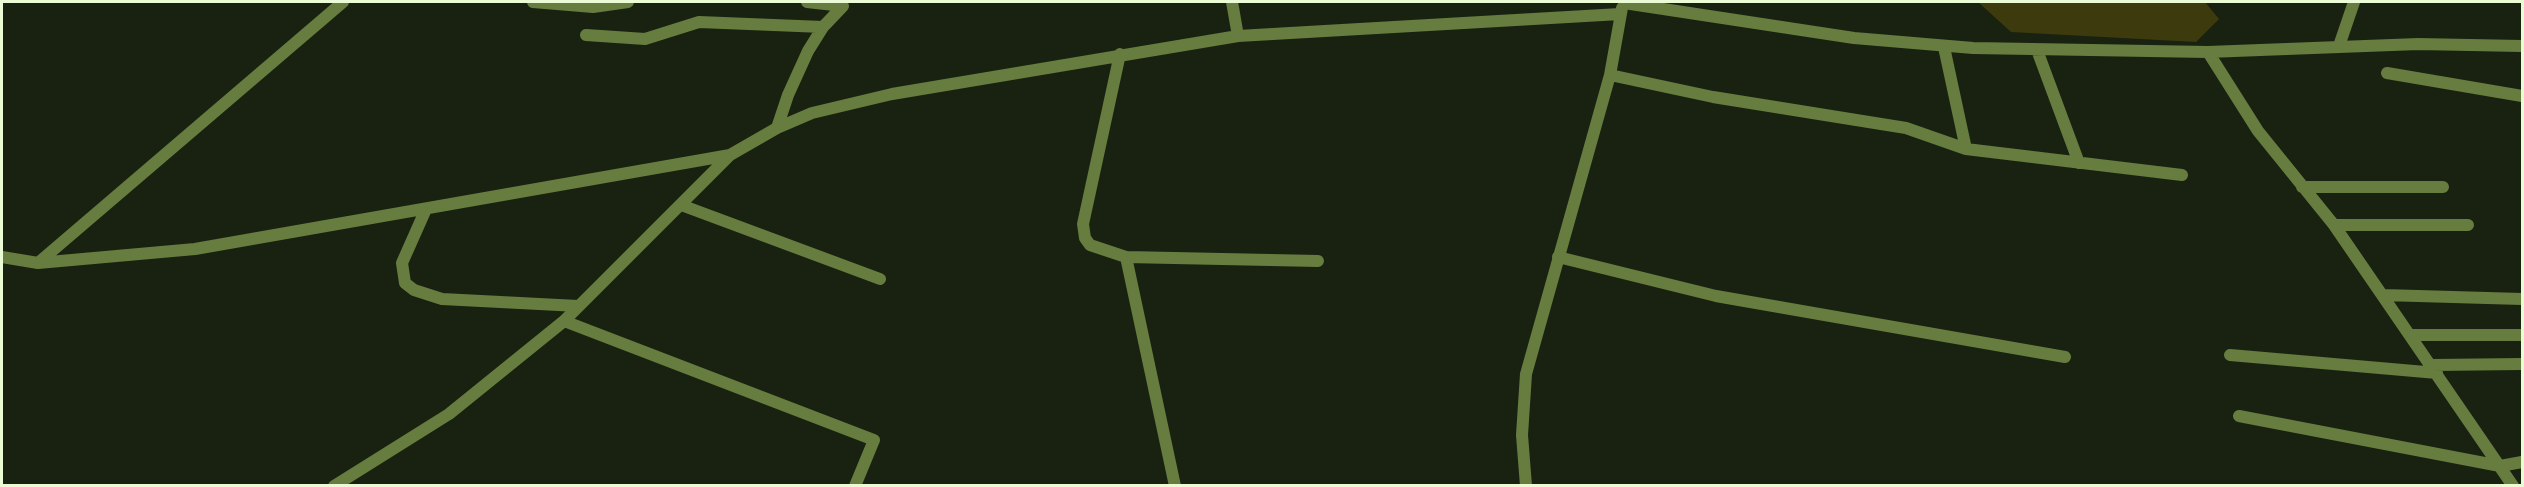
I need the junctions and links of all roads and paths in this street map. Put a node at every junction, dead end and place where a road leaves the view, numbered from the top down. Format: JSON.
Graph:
{"nodes":[{"id":1,"x":343,"y":2,"type":"edge"},
{"id":2,"x":533,"y":2,"type":"edge"},
{"id":3,"x":628,"y":2,"type":"edge"},
{"id":4,"x":807,"y":2,"type":"edge"},
{"id":5,"x":1232,"y":2,"type":"edge"},
{"id":6,"x":2354,"y":2,"type":"edge"},
{"id":7,"x":847,"y":4,"type":"edge"},
{"id":8,"x":1623,"y":6,"type":"edge"},
{"id":9,"x":823,"y":27,"type":"junction"},
{"id":10,"x":586,"y":34,"type":"dead end"},
{"id":11,"x":1238,"y":36,"type":"junction"},
{"id":12,"x":2339,"y":46,"type":"junction"},
{"id":13,"x":2523,"y":46,"type":"edge"},
{"id":14,"x":1944,"y":47,"type":"junction"},
{"id":15,"x":2037,"y":50,"type":"junction"},
{"id":16,"x":2208,"y":52,"type":"junction"},
{"id":17,"x":1120,"y":54,"type":"junction"},
{"id":18,"x":2387,"y":73,"type":"dead end"},
{"id":19,"x":1610,"y":75,"type":"junction"},
{"id":20,"x":2523,"y":96,"type":"edge"},
{"id":21,"x":777,"y":128,"type":"junction"},
{"id":22,"x":1966,"y":149,"type":"junction"},
{"id":23,"x":730,"y":155,"type":"junction"},
{"id":24,"x":2079,"y":163,"type":"junction"},
{"id":25,"x":2182,"y":175,"type":"dead end"},
{"id":26,"x":2302,"y":187,"type":"junction"},
{"id":27,"x":2443,"y":188,"type":"dead end"},
{"id":28,"x":681,"y":205,"type":"junction"},
{"id":29,"x":426,"y":209,"type":"junction"},
{"id":30,"x":2334,"y":225,"type":"junction"},
{"id":31,"x":2468,"y":225,"type":"dead end"},
{"id":32,"x":2,"y":257,"type":"edge"},
{"id":33,"x":1126,"y":257,"type":"junction"},
{"id":34,"x":1558,"y":257,"type":"junction"},
{"id":35,"x":1318,"y":261,"type":"dead end"},
{"id":36,"x":38,"y":263,"type":"junction"},
{"id":37,"x":880,"y":279,"type":"dead end"},
{"id":38,"x":2383,"y":295,"type":"junction"},
{"id":39,"x":2523,"y":299,"type":"edge"},
{"id":40,"x":578,"y":306,"type":"junction"},
{"id":41,"x":564,"y":321,"type":"junction"},
{"id":42,"x":2412,"y":335,"type":"junction"},
{"id":43,"x":2523,"y":335,"type":"edge"},
{"id":44,"x":2230,"y":355,"type":"dead end"},
{"id":45,"x":2065,"y":357,"type":"dead end"},
{"id":46,"x":2523,"y":364,"type":"edge"},
{"id":47,"x":2435,"y":369,"type":"junction"},
{"id":48,"x":2239,"y":416,"type":"dead end"},
{"id":49,"x":2523,"y":462,"type":"edge"},
{"id":50,"x":2500,"y":466,"type":"junction"},
{"id":51,"x":334,"y":486,"type":"edge"},
{"id":52,"x":855,"y":486,"type":"edge"},
{"id":53,"x":1175,"y":486,"type":"edge"},
{"id":54,"x":1527,"y":486,"type":"edge"},
{"id":55,"x":2513,"y":486,"type":"edge"}],
"edges":[{"from":1,"to":36,"type":"street"},
{"from":2,"to":3,"type":"street"},
{"from":4,"to":7,"type":"street"},
{"from":5,"to":11,"type":"street"},
{"from":6,"to":12,"type":"street"},
{"from":7,"to":9,"type":"street"},
{"from":8,"to":11,"type":"street"},
{"from":8,"to":14,"type":"street"},
{"from":8,"to":19,"type":"street"},
{"from":9,"to":10,"type":"street"},
{"from":9,"to":21,"type":"street"},
{"from":11,"to":17,"type":"street"},
{"from":12,"to":13,"type":"street"},
{"from":12,"to":16,"type":"street"},
{"from":14,"to":15,"type":"street"},
{"from":14,"to":22,"type":"street"},
{"from":15,"to":16,"type":"street"},
{"from":15,"to":24,"type":"street"},
{"from":16,"to":26,"type":"street"},
{"from":17,"to":21,"type":"street"},
{"from":17,"to":33,"type":"street"},
{"from":18,"to":20,"type":"street"},
{"from":19,"to":22,"type":"street"},
{"from":19,"to":34,"type":"street"},
{"from":21,"to":23,"type":"street"},
{"from":22,"to":24,"type":"street"},
{"from":23,"to":28,"type":"street"},
{"from":23,"to":29,"type":"street"},
{"from":24,"to":25,"type":"street"},
{"from":26,"to":27,"type":"street"},
{"from":26,"to":30,"type":"street"},
{"from":28,"to":37,"type":"street"},
{"from":28,"to":40,"type":"street"},
{"from":29,"to":36,"type":"street"},
{"from":29,"to":40,"type":"street"},
{"from":30,"to":31,"type":"street"},
{"from":30,"to":38,"type":"street"},
{"from":32,"to":36,"type":"street"},
{"from":33,"to":35,"type":"street"},
{"from":33,"to":53,"type":"street"},
{"from":34,"to":45,"type":"street"},
{"from":34,"to":54,"type":"street"},
{"from":38,"to":39,"type":"street"},
{"from":38,"to":42,"type":"street"},
{"from":40,"to":41,"type":"street"},
{"from":41,"to":51,"type":"street"},
{"from":41,"to":52,"type":"street"},
{"from":42,"to":43,"type":"street"},
{"from":42,"to":47,"type":"street"},
{"from":44,"to":47,"type":"street"},
{"from":46,"to":47,"type":"street"},
{"from":47,"to":50,"type":"street"},
{"from":48,"to":50,"type":"street"},
{"from":49,"to":50,"type":"street"},
{"from":50,"to":55,"type":"street"}]}
